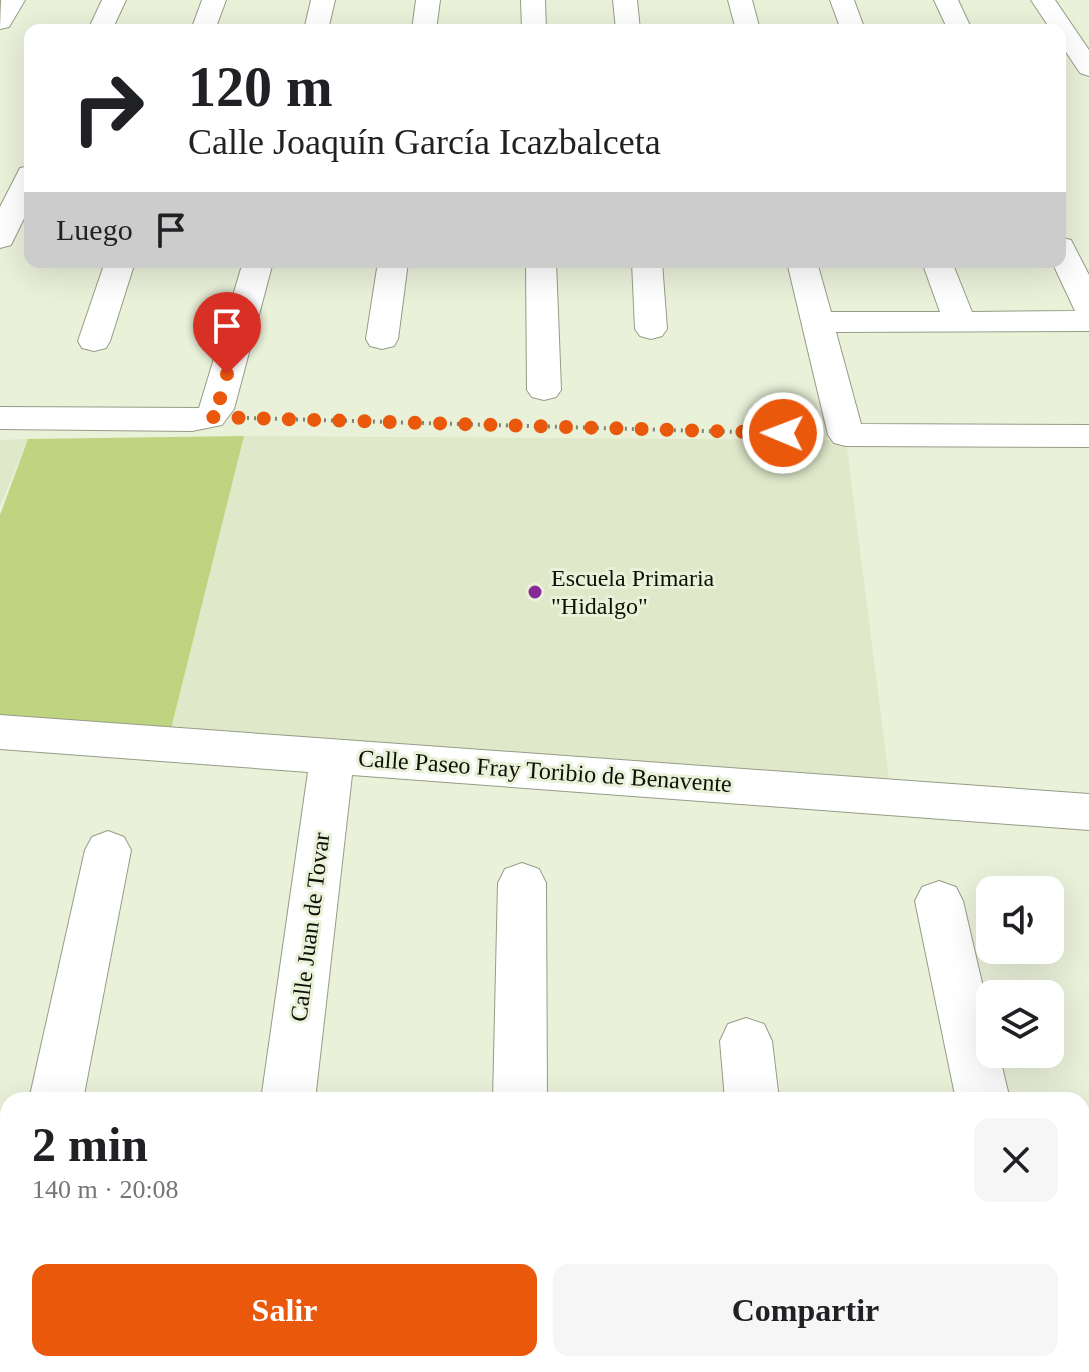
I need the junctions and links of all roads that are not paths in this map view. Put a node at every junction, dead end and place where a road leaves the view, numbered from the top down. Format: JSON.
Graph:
{"nodes":[{"id":1,"x":13,"y":0,"type":"edge"},
{"id":2,"x":114,"y":0,"type":"edge"},
{"id":3,"x":214,"y":0,"type":"edge"},
{"id":4,"x":323,"y":0,"type":"edge"},
{"id":5,"x":428,"y":0,"type":"edge"},
{"id":6,"x":533,"y":0,"type":"edge"},
{"id":7,"x":625,"y":0,"type":"edge"},
{"id":8,"x":740,"y":0,"type":"edge"},
{"id":9,"x":842,"y":0,"type":"edge"},
{"id":10,"x":946,"y":0,"type":"edge"},
{"id":11,"x":1043,"y":0,"type":"edge"},
{"id":12,"x":0,"y":22,"type":"edge"},
{"id":13,"x":103,"y":24,"type":"edge"},
{"id":14,"x":205,"y":24,"type":"edge"},
{"id":15,"x":317,"y":24,"type":"edge"},
{"id":16,"x":425,"y":24,"type":"edge"},
{"id":17,"x":534,"y":24,"type":"edge"},
{"id":18,"x":627,"y":24,"type":"edge"},
{"id":19,"x":746,"y":24,"type":"edge"},
{"id":20,"x":851,"y":24,"type":"edge"},
{"id":21,"x":957,"y":24,"type":"edge"},
{"id":22,"x":1059,"y":24,"type":"edge"},
{"id":23,"x":1066,"y":34,"type":"edge"},
{"id":24,"x":1089,"y":68,"type":"edge"},
{"id":25,"x":24,"y":187,"type":"edge"},
{"id":26,"x":0,"y":239,"type":"edge"},
{"id":27,"x":1066,"y":259,"type":"edge"},
{"id":28,"x":118,"y":268,"type":"edge"},
{"id":29,"x":256,"y":268,"type":"edge"},
{"id":30,"x":392,"y":268,"type":"edge"},
{"id":31,"x":541,"y":268,"type":"edge"},
{"id":32,"x":647,"y":268,"type":"edge"},
{"id":33,"x":804,"y":268,"type":"edge"},
{"id":34,"x":939,"y":268,"type":"edge"},
{"id":35,"x":1089,"y":309,"type":"edge"},
{"id":36,"x":959,"y":321,"type":"junction"},
{"id":37,"x":1089,"y":321,"type":"edge"},
{"id":38,"x":817,"y":322,"type":"junction"},
{"id":39,"x":651,"y":329,"type":"dead end"},
{"id":40,"x":382,"y":339,"type":"dead end"},
{"id":41,"x":94,"y":341,"type":"dead end"},
{"id":42,"x":544,"y":390,"type":"dead end"},
{"id":43,"x":0,"y":418,"type":"edge"},
{"id":44,"x":1089,"y":436,"type":"edge"},
{"id":45,"x":0,"y":732,"type":"edge"},
{"id":46,"x":332,"y":755,"type":"junction"},
{"id":47,"x":1089,"y":812,"type":"edge"},
{"id":48,"x":108,"y":850,"type":"dead end"},
{"id":49,"x":522,"y":883,"type":"dead end"},
{"id":50,"x":939,"y":901,"type":"dead end"},
{"id":51,"x":746,"y":1041,"type":"dead end"},
{"id":52,"x":58,"y":1092,"type":"edge"},
{"id":53,"x":289,"y":1092,"type":"edge"},
{"id":54,"x":520,"y":1092,"type":"edge"},
{"id":55,"x":751,"y":1092,"type":"edge"},
{"id":56,"x":981,"y":1092,"type":"edge"}],
"edges":[{"from":1,"to":12,"type":"street"},
{"from":2,"to":13,"type":"street"},
{"from":3,"to":14,"type":"street"},
{"from":4,"to":15,"type":"street"},
{"from":5,"to":16,"type":"street"},
{"from":6,"to":17,"type":"street"},
{"from":7,"to":18,"type":"street"},
{"from":8,"to":19,"type":"street"},
{"from":9,"to":20,"type":"street"},
{"from":10,"to":21,"type":"street"},
{"from":11,"to":22,"type":"street"},
{"from":23,"to":24,"type":"street"},
{"from":25,"to":26,"type":"street"},
{"from":27,"to":35,"type":"street"},
{"from":28,"to":41,"type":"street"},
{"from":29,"to":43,"type":"street"},
{"from":30,"to":40,"type":"street"},
{"from":31,"to":42,"type":"street"},
{"from":32,"to":39,"type":"street"},
{"from":33,"to":38,"type":"street"},
{"from":34,"to":36,"type":"street"},
{"from":36,"to":37,"type":"street"},
{"from":36,"to":38,"type":"street"},
{"from":38,"to":44,"type":"street"},
{"from":45,"to":46,"type":"street","name":"Calle Paseo Fray Toribio de Benavente"},
{"from":46,"to":47,"type":"street","name":"Calle Paseo Fray Toribio de Benavente"},
{"from":46,"to":53,"type":"street","name":"Calle Juan de Tovar"},
{"from":48,"to":52,"type":"street"},
{"from":49,"to":54,"type":"street"},
{"from":50,"to":56,"type":"street"},
{"from":51,"to":55,"type":"street"}]}
